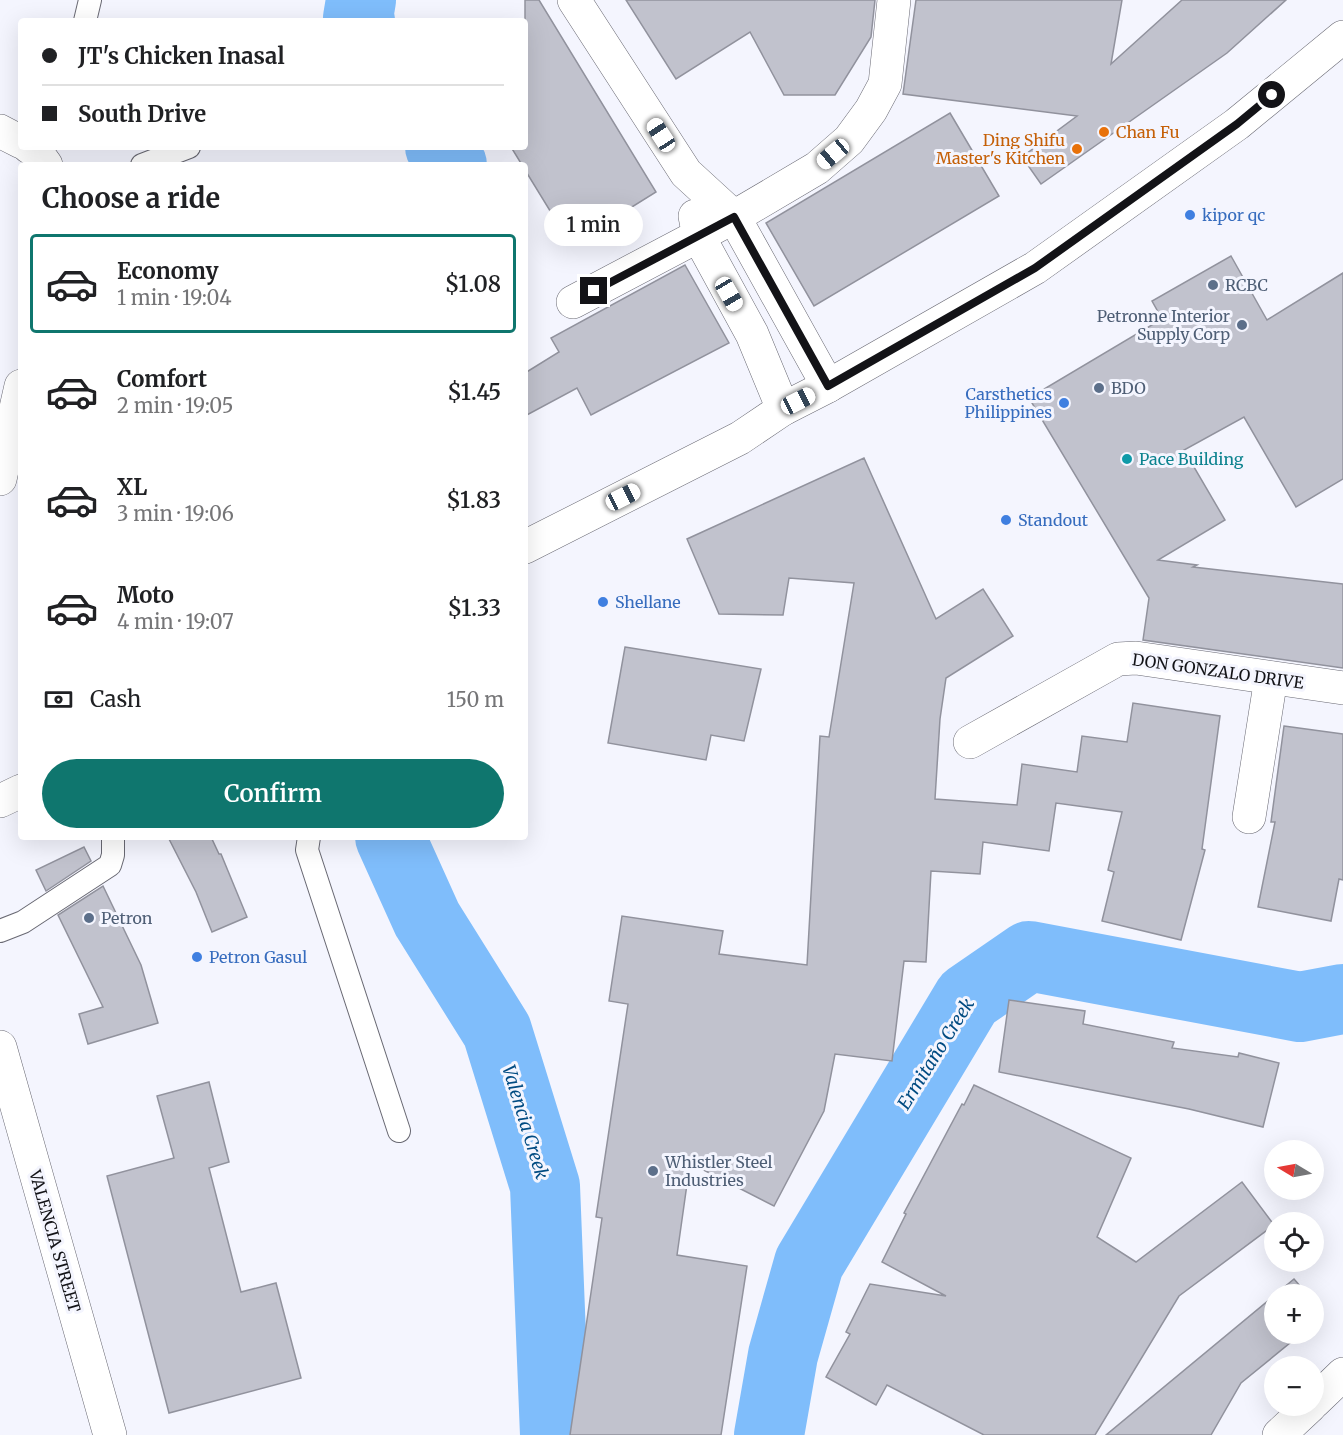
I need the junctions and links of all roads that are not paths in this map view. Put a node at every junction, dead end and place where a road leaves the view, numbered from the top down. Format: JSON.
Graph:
{"nodes":[{"id":1,"x":90,"y":0,"type":"edge"},
{"id":2,"x":574,"y":0,"type":"edge"},
{"id":3,"x":894,"y":0,"type":"edge"},
{"id":4,"x":86,"y":18,"type":"edge"},
{"id":5,"x":1343,"y":37,"type":"edge"},
{"id":6,"x":0,"y":131,"type":"edge"},
{"id":7,"x":18,"y":141,"type":"edge"},
{"id":8,"x":181,"y":150,"type":"edge"},
{"id":9,"x":150,"y":162,"type":"edge"},
{"id":10,"x":686,"y":173,"type":"junction"},
{"id":11,"x":734,"y":217,"type":"junction"},
{"id":12,"x":699,"y":237,"type":"junction"},
{"id":13,"x":573,"y":302,"type":"dead end"},
{"id":14,"x":828,"y":386,"type":"junction"},
{"id":15,"x":18,"y":399,"type":"edge"},
{"id":16,"x":783,"y":409,"type":"junction"},
{"id":17,"x":0,"y":479,"type":"edge"},
{"id":18,"x":528,"y":545,"type":"edge"},
{"id":19,"x":1271,"y":678,"type":"junction"},
{"id":20,"x":1343,"y":688,"type":"edge"},
{"id":21,"x":970,"y":742,"type":"dead end"},
{"id":22,"x":18,"y":792,"type":"edge"},
{"id":23,"x":0,"y":801,"type":"edge"},
{"id":24,"x":1249,"y":817,"type":"dead end"},
{"id":25,"x":113,"y":840,"type":"edge"},
{"id":26,"x":309,"y":840,"type":"edge"},
{"id":27,"x":0,"y":931,"type":"edge"},
{"id":28,"x":0,"y":1047,"type":"edge"},
{"id":29,"x":399,"y":1131,"type":"dead end"},
{"id":30,"x":1343,"y":1374,"type":"edge"},
{"id":31,"x":1324,"y":1392,"type":"edge"},
{"id":32,"x":1299,"y":1416,"type":"edge"},
{"id":33,"x":110,"y":1435,"type":"edge"},
{"id":34,"x":1279,"y":1435,"type":"edge"}],
"edges":[{"from":1,"to":4,"type":"lane"},
{"from":2,"to":10,"type":"street"},
{"from":3,"to":11,"type":"street"},
{"from":5,"to":14,"type":"street"},
{"from":6,"to":7,"type":"street"},
{"from":8,"to":9,"type":"lane"},
{"from":10,"to":11,"type":"street"},
{"from":10,"to":12,"type":"street"},
{"from":11,"to":12,"type":"street"},
{"from":11,"to":14,"type":"street"},
{"from":12,"to":13,"type":"street"},
{"from":12,"to":16,"type":"street"},
{"from":14,"to":16,"type":"street"},
{"from":15,"to":17,"type":"street"},
{"from":16,"to":18,"type":"street"},
{"from":19,"to":20,"type":"street","name":"DON GONZALO DRIVE"},
{"from":19,"to":21,"type":"street","name":"DON GONZALO DRIVE"},
{"from":19,"to":24,"type":"street"},
{"from":22,"to":23,"type":"street"},
{"from":25,"to":27,"type":"lane"},
{"from":26,"to":29,"type":"lane"},
{"from":28,"to":33,"type":"street","name":"VALENCIA STREET"},
{"from":30,"to":31,"type":"street"},
{"from":32,"to":34,"type":"street"}]}
